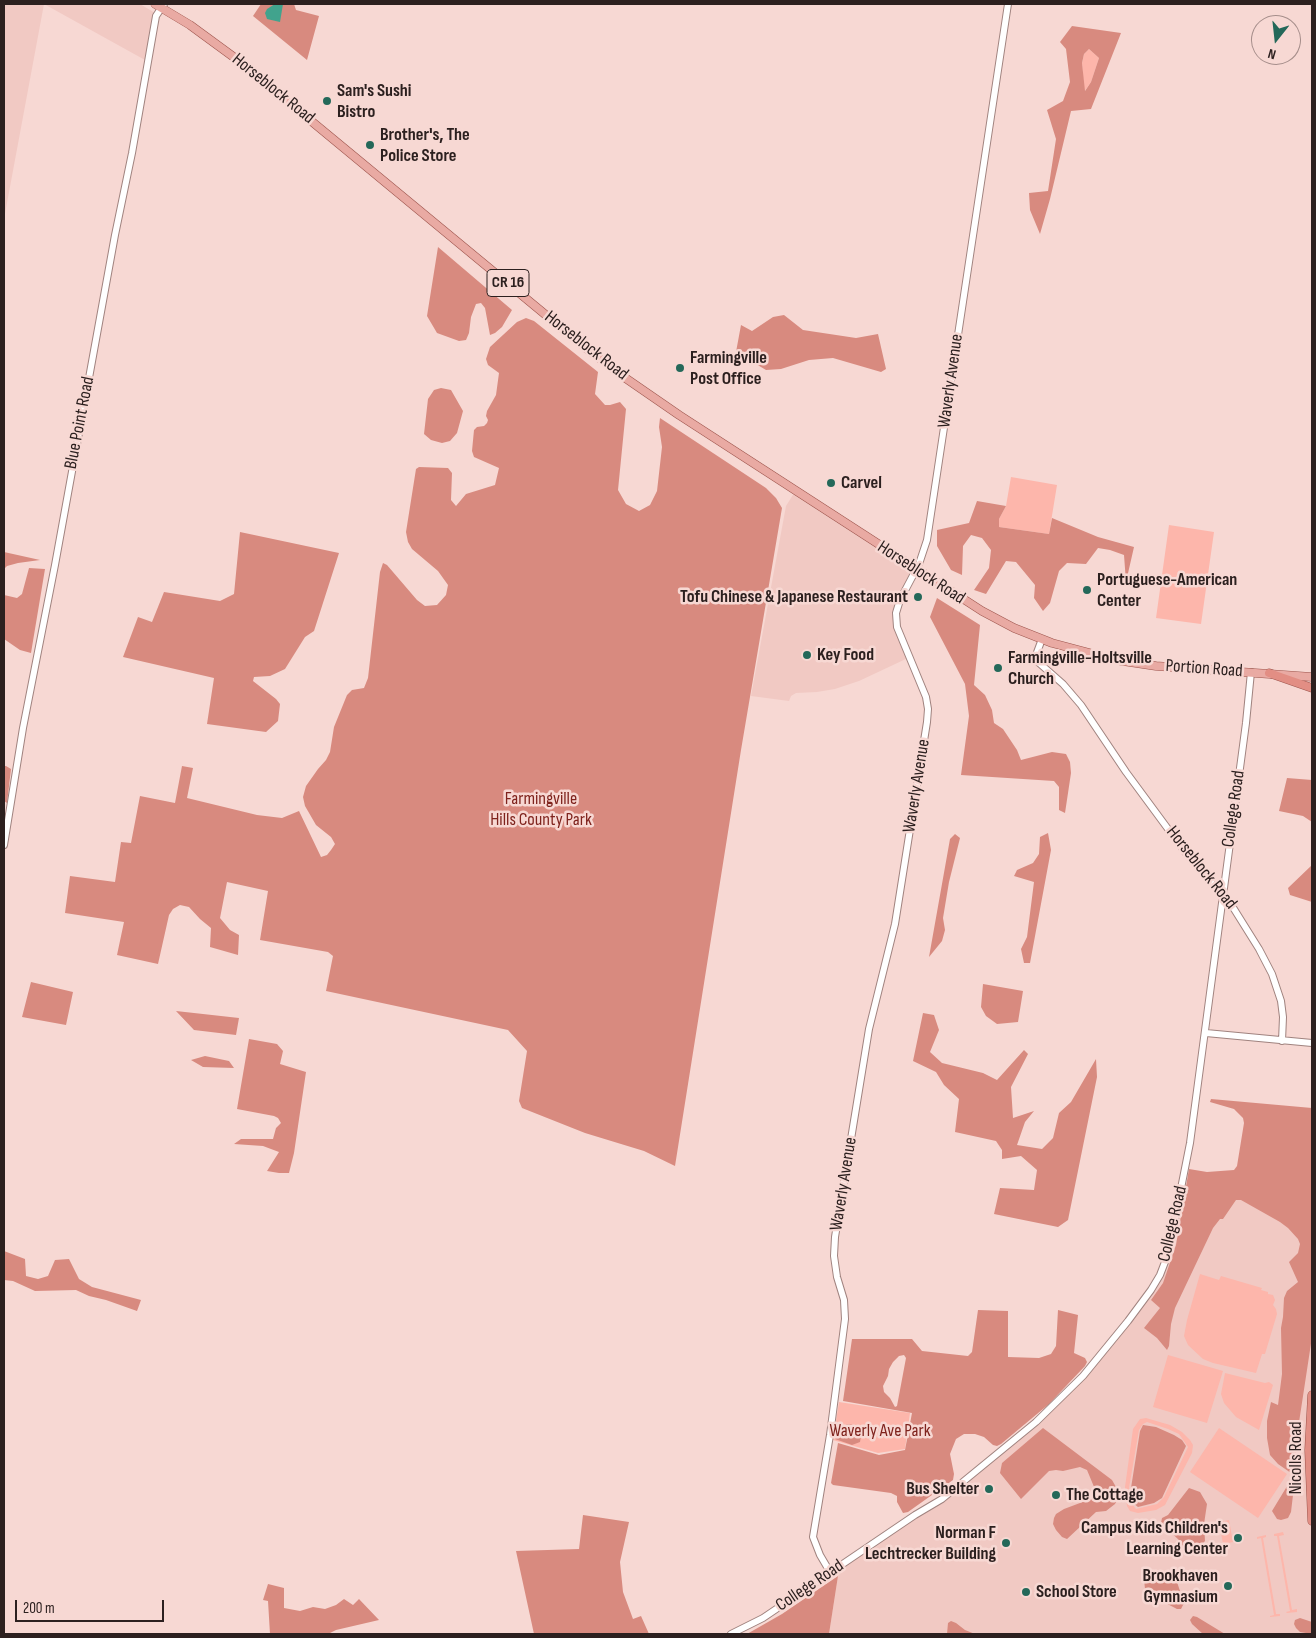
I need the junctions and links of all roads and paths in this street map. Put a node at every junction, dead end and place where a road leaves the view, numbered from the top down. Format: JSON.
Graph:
{"nodes":[{"id":1,"x":1008,"y":4,"type":"edge"},
{"id":2,"x":160,"y":5,"type":"edge"},
{"id":3,"x":917,"y":570,"type":"junction"},
{"id":4,"x":994,"y":618,"type":"joint"},
{"id":5,"x":1042,"y":639,"type":"junction"},
{"id":6,"x":1252,"y":672,"type":"junction"},
{"id":7,"x":1269,"y":673,"type":"junction"},
{"id":8,"x":1312,"y":676,"type":"edge"},
{"id":9,"x":1312,"y":688,"type":"edge"},
{"id":10,"x":4,"y":845,"type":"edge"},
{"id":11,"x":1223,"y":895,"type":"junction"},
{"id":12,"x":1206,"y":1033,"type":"junction"},
{"id":13,"x":1282,"y":1041,"type":"junction"},
{"id":14,"x":1312,"y":1043,"type":"edge"},
{"id":15,"x":1312,"y":1395,"type":"edge"},
{"id":16,"x":1312,"y":1520,"type":"edge"},
{"id":17,"x":830,"y":1572,"type":"junction"},
{"id":18,"x":731,"y":1634,"type":"edge"}],
"edges":[{"from":1,"to":3,"type":"street","name":"Waverly Avenue"},
{"from":2,"to":3,"type":"main road","name":"Horseblock Road","number":"CR 16"},
{"from":2,"to":10,"type":"street","name":"Blue Point Road"},
{"from":3,"to":4,"type":"main road","name":"Horseblock Road","number":"CR 16"},
{"from":3,"to":17,"type":"street","name":"Waverly Avenue"},
{"from":4,"to":5,"type":"main road","name":"Portion Road","number":"CR 16"},
{"from":5,"to":6,"type":"main road","name":"Portion Road","number":"CR 16"},
{"from":5,"to":11,"type":"street","name":"Horseblock Road"},
{"from":6,"to":7,"type":"main road","name":"Portion Road","number":"CR 16"},
{"from":6,"to":11,"type":"street","name":"College Road"},
{"from":7,"to":8,"type":"main road","name":"Portion Road","number":"CR 16"},
{"from":7,"to":9,"type":"highway"},
{"from":11,"to":12,"type":"street","name":"College Road"},
{"from":11,"to":13,"type":"street","name":"Horseblock Road"},
{"from":12,"to":13,"type":"street"},
{"from":12,"to":17,"type":"street","name":"College Road"},
{"from":13,"to":14,"type":"street"},
{"from":15,"to":16,"type":"highway","name":"Nicolls Road"},
{"from":17,"to":18,"type":"street","name":"College Road"}]}
